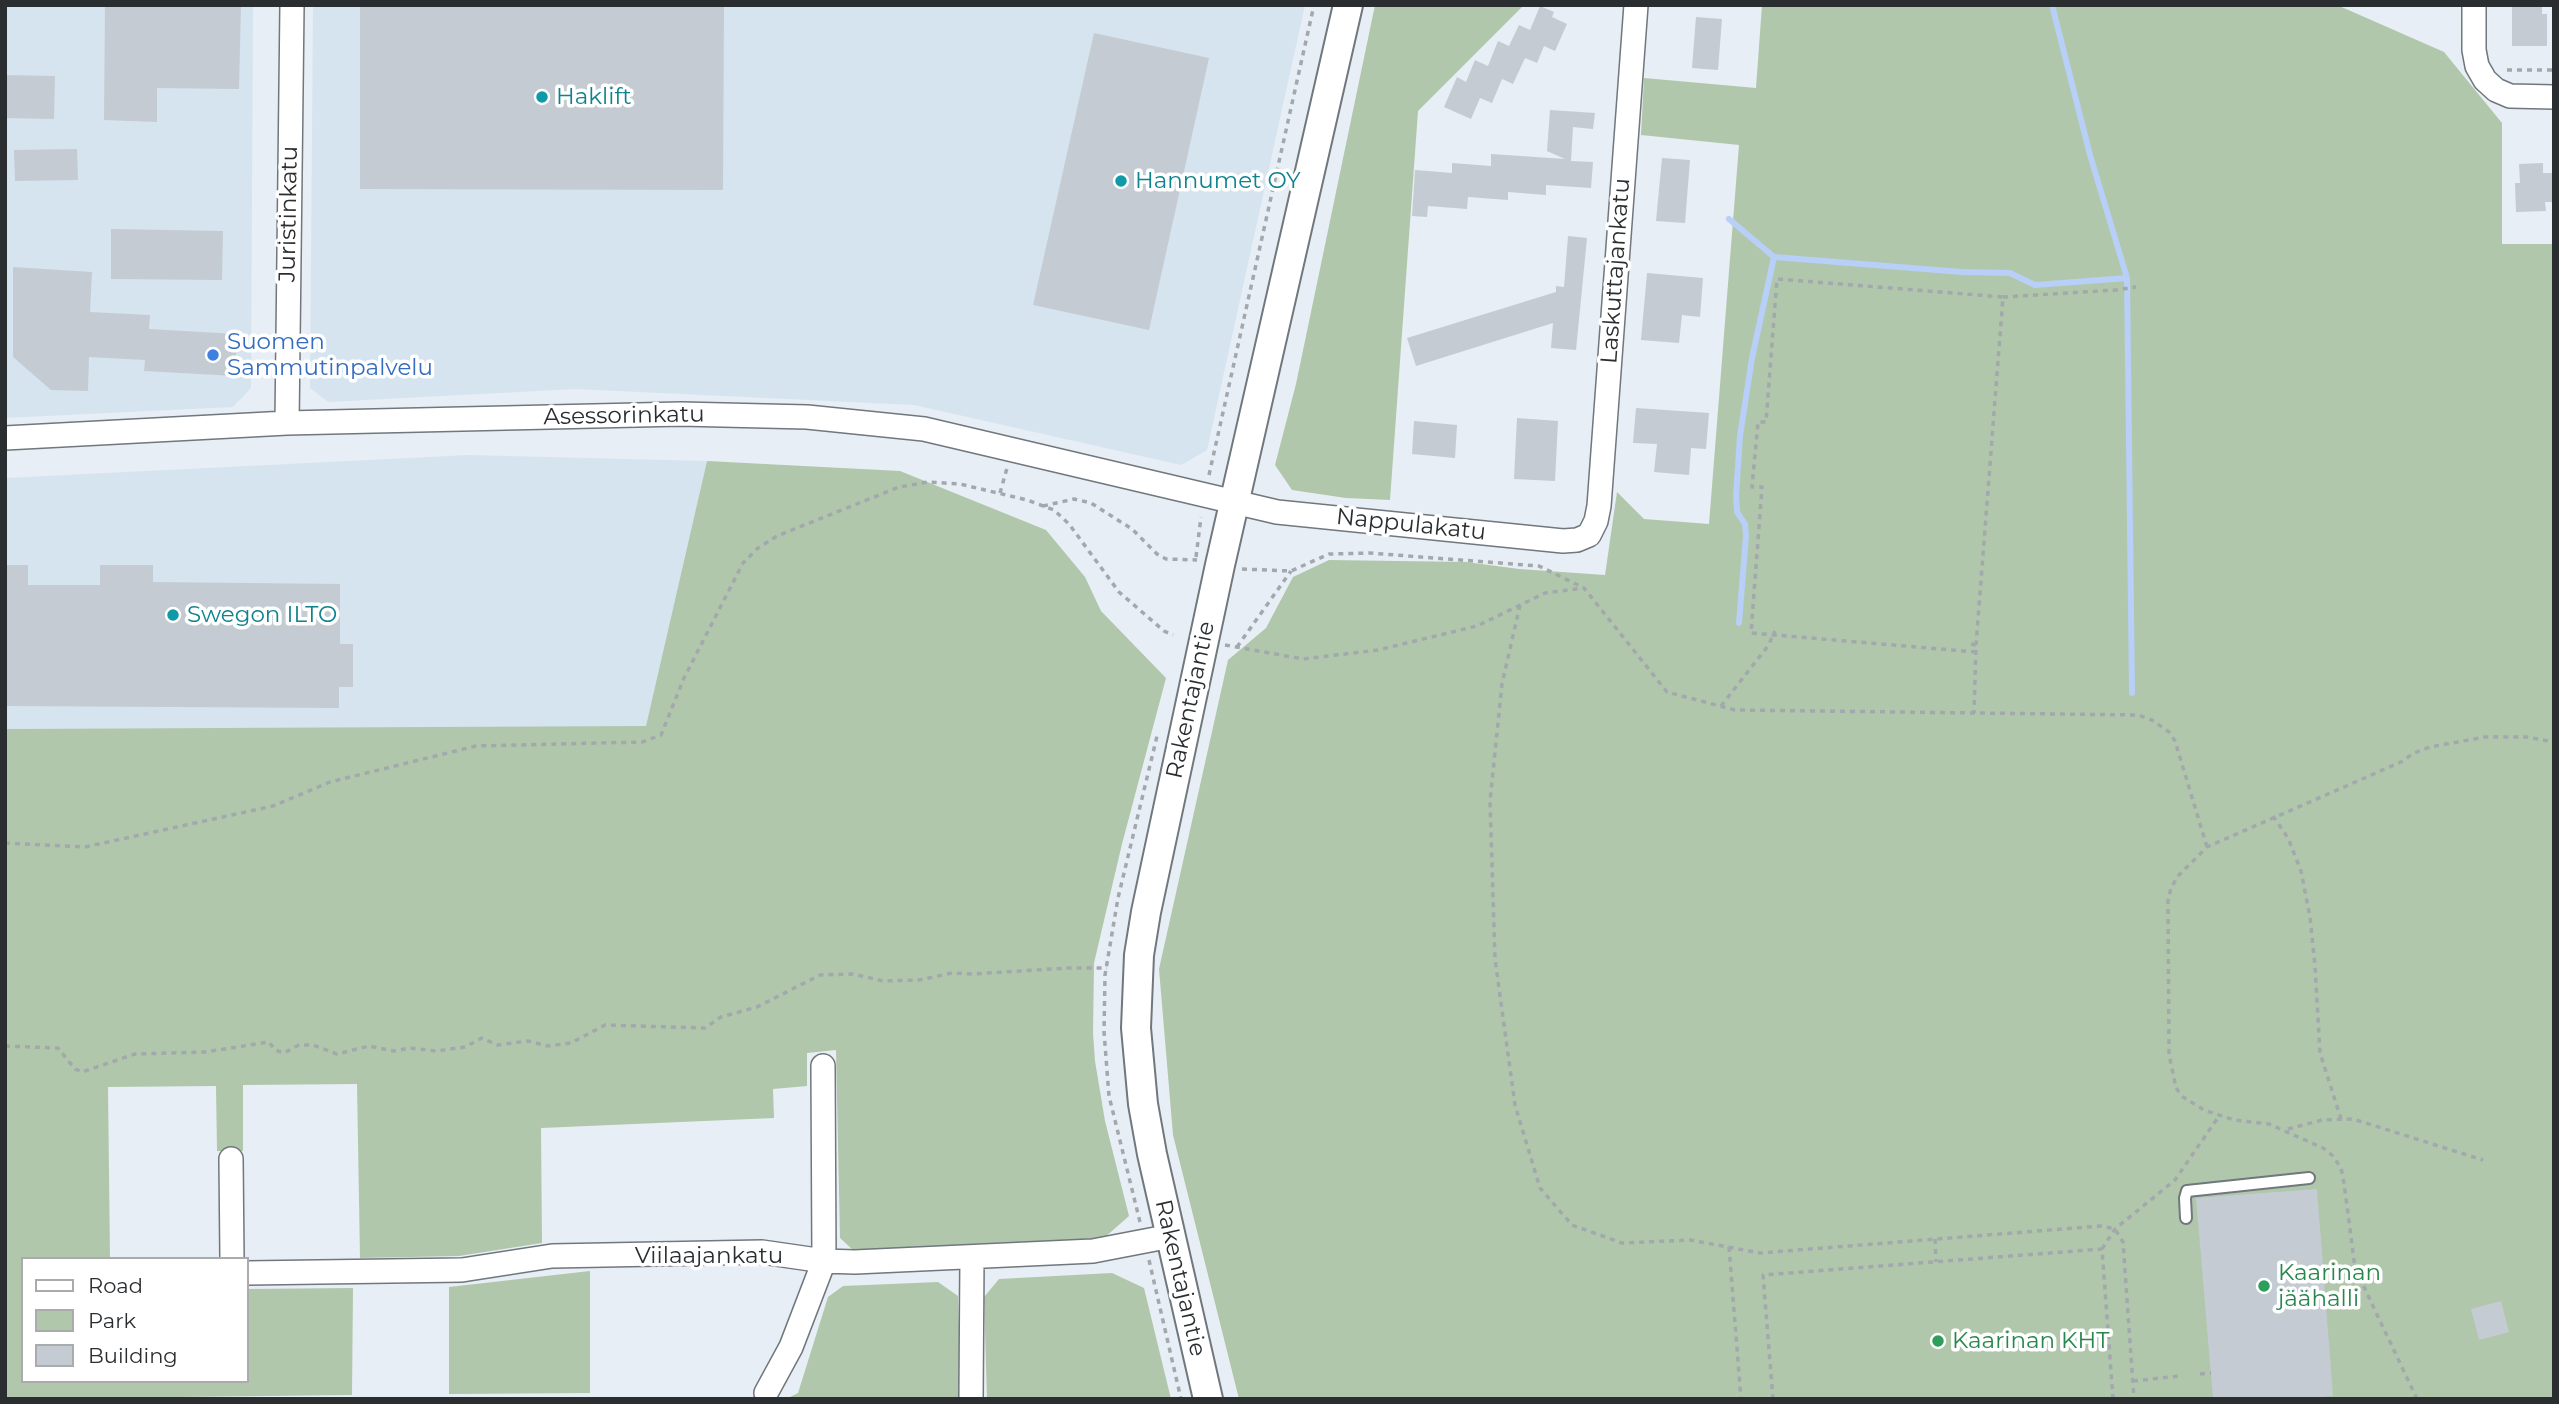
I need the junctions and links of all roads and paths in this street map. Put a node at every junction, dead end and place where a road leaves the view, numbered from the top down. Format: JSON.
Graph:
{"nodes":[{"id":1,"x":292,"y":5,"type":"edge"},
{"id":2,"x":1348,"y":5,"type":"edge"},
{"id":3,"x":1636,"y":5,"type":"edge"},
{"id":4,"x":2474,"y":5,"type":"edge"},
{"id":5,"x":2477,"y":65,"type":"junction"},
{"id":6,"x":2554,"y":70,"type":"edge"},
{"id":7,"x":2554,"y":97,"type":"edge"},
{"id":8,"x":2136,"y":287,"type":"dead end"},
{"id":9,"x":2004,"y":297,"type":"junction"},
{"id":10,"x":287,"y":423,"type":"junction"},
{"id":11,"x":5,"y":438,"type":"edge"},
{"id":12,"x":1234,"y":502,"type":"junction"},
{"id":13,"x":1043,"y":506,"type":"junction"},
{"id":14,"x":1589,"y":535,"type":"joint"},
{"id":15,"x":1195,"y":560,"type":"dead end"},
{"id":16,"x":1234,"y":568,"type":"dead end"},
{"id":17,"x":1291,"y":571,"type":"junction"},
{"id":18,"x":1584,"y":588,"type":"junction"},
{"id":19,"x":1520,"y":605,"type":"junction"},
{"id":20,"x":1774,"y":633,"type":"junction"},
{"id":21,"x":1173,"y":635,"type":"dead end"},
{"id":22,"x":1219,"y":643,"type":"dead end"},
{"id":23,"x":1237,"y":647,"type":"junction"},
{"id":24,"x":1976,"y":652,"type":"junction"},
{"id":25,"x":1721,"y":706,"type":"junction"},
{"id":26,"x":1974,"y":713,"type":"junction"},
{"id":27,"x":2554,"y":742,"type":"edge"},
{"id":28,"x":2273,"y":816,"type":"junction"},
{"id":29,"x":5,"y":843,"type":"edge"},
{"id":30,"x":2207,"y":847,"type":"junction"},
{"id":31,"x":1107,"y":968,"type":"dead end"},
{"id":32,"x":5,"y":1046,"type":"edge"},
{"id":33,"x":822,"y":1066,"type":"dead end"},
{"id":34,"x":2219,"y":1116,"type":"junction"},
{"id":35,"x":2341,"y":1119,"type":"junction"},
{"id":36,"x":2286,"y":1130,"type":"junction"},
{"id":37,"x":231,"y":1159,"type":"dead end"},
{"id":38,"x":2483,"y":1160,"type":"dead end"},
{"id":39,"x":2309,"y":1178,"type":"dead end"},
{"id":40,"x":2186,"y":1218,"type":"dead end"},
{"id":41,"x":2115,"y":1229,"type":"junction"},
{"id":42,"x":1171,"y":1236,"type":"junction"},
{"id":43,"x":1934,"y":1239,"type":"junction"},
{"id":44,"x":1729,"y":1247,"type":"junction"},
{"id":45,"x":2102,"y":1249,"type":"junction"},
{"id":46,"x":232,"y":1257,"type":"edge"},
{"id":47,"x":972,"y":1257,"type":"junction"},
{"id":48,"x":824,"y":1261,"type":"junction"},
{"id":49,"x":1936,"y":1262,"type":"junction"},
{"id":50,"x":248,"y":1273,"type":"edge"},
{"id":51,"x":2211,"y":1373,"type":"dead end"},
{"id":52,"x":2200,"y":1374,"type":"dead end"},
{"id":53,"x":2180,"y":1376,"type":"dead end"},
{"id":54,"x":2133,"y":1381,"type":"junction"},
{"id":55,"x":766,"y":1393,"type":"dead end"},
{"id":56,"x":971,"y":1399,"type":"edge"},
{"id":57,"x":1208,"y":1399,"type":"edge"},
{"id":58,"x":1741,"y":1399,"type":"edge"},
{"id":59,"x":1773,"y":1399,"type":"edge"},
{"id":60,"x":2113,"y":1399,"type":"edge"},
{"id":61,"x":2134,"y":1399,"type":"edge"},
{"id":62,"x":2417,"y":1399,"type":"edge"}],
"edges":[{"from":1,"to":10,"type":"street","name":"Juristinkatu"},
{"from":2,"to":12,"type":"street","name":"Rakentajantie"},
{"from":3,"to":14,"type":"street","name":"Laskuttajankatu"},
{"from":4,"to":5,"type":"street"},
{"from":5,"to":6,"type":"path"},
{"from":5,"to":7,"type":"street"},
{"from":8,"to":9,"type":"path"},
{"from":9,"to":20,"type":"path"},
{"from":9,"to":24,"type":"path"},
{"from":10,"to":11,"type":"street","name":"Asessorinkatu"},
{"from":10,"to":12,"type":"street","name":"Asessorinkatu"},
{"from":12,"to":14,"type":"street","name":"Nappulakatu"},
{"from":12,"to":42,"type":"street","name":"Rakentajantie"},
{"from":13,"to":15,"type":"path"},
{"from":13,"to":21,"type":"path"},
{"from":13,"to":29,"type":"path"},
{"from":16,"to":17,"type":"path"},
{"from":17,"to":18,"type":"path"},
{"from":17,"to":23,"type":"path"},
{"from":18,"to":19,"type":"path"},
{"from":18,"to":25,"type":"path"},
{"from":19,"to":23,"type":"path"},
{"from":19,"to":44,"type":"path"},
{"from":20,"to":24,"type":"path"},
{"from":20,"to":25,"type":"path"},
{"from":22,"to":23,"type":"path"},
{"from":24,"to":26,"type":"path"},
{"from":25,"to":26,"type":"path"},
{"from":26,"to":30,"type":"path"},
{"from":27,"to":28,"type":"path"},
{"from":28,"to":30,"type":"path"},
{"from":28,"to":35,"type":"path"},
{"from":30,"to":34,"type":"path"},
{"from":31,"to":32,"type":"path"},
{"from":33,"to":48,"type":"street"},
{"from":34,"to":36,"type":"path"},
{"from":34,"to":41,"type":"path"},
{"from":35,"to":36,"type":"path"},
{"from":35,"to":38,"type":"path"},
{"from":36,"to":62,"type":"path"},
{"from":37,"to":46,"type":"street"},
{"from":39,"to":40,"type":"lane"},
{"from":41,"to":43,"type":"path"},
{"from":41,"to":45,"type":"path"},
{"from":41,"to":54,"type":"path"},
{"from":42,"to":47,"type":"street","name":"Viilaajankatu"},
{"from":42,"to":57,"type":"street","name":"Rakentajantie"},
{"from":43,"to":44,"type":"path"},
{"from":43,"to":49,"type":"path"},
{"from":44,"to":58,"type":"path"},
{"from":45,"to":49,"type":"path"},
{"from":45,"to":60,"type":"path"},
{"from":47,"to":48,"type":"street","name":"Viilaajankatu"},
{"from":47,"to":56,"type":"street"},
{"from":48,"to":50,"type":"street","name":"Viilaajankatu"},
{"from":48,"to":55,"type":"street"},
{"from":49,"to":59,"type":"path"},
{"from":51,"to":52,"type":"path"},
{"from":53,"to":54,"type":"path"},
{"from":54,"to":61,"type":"path"}]}
